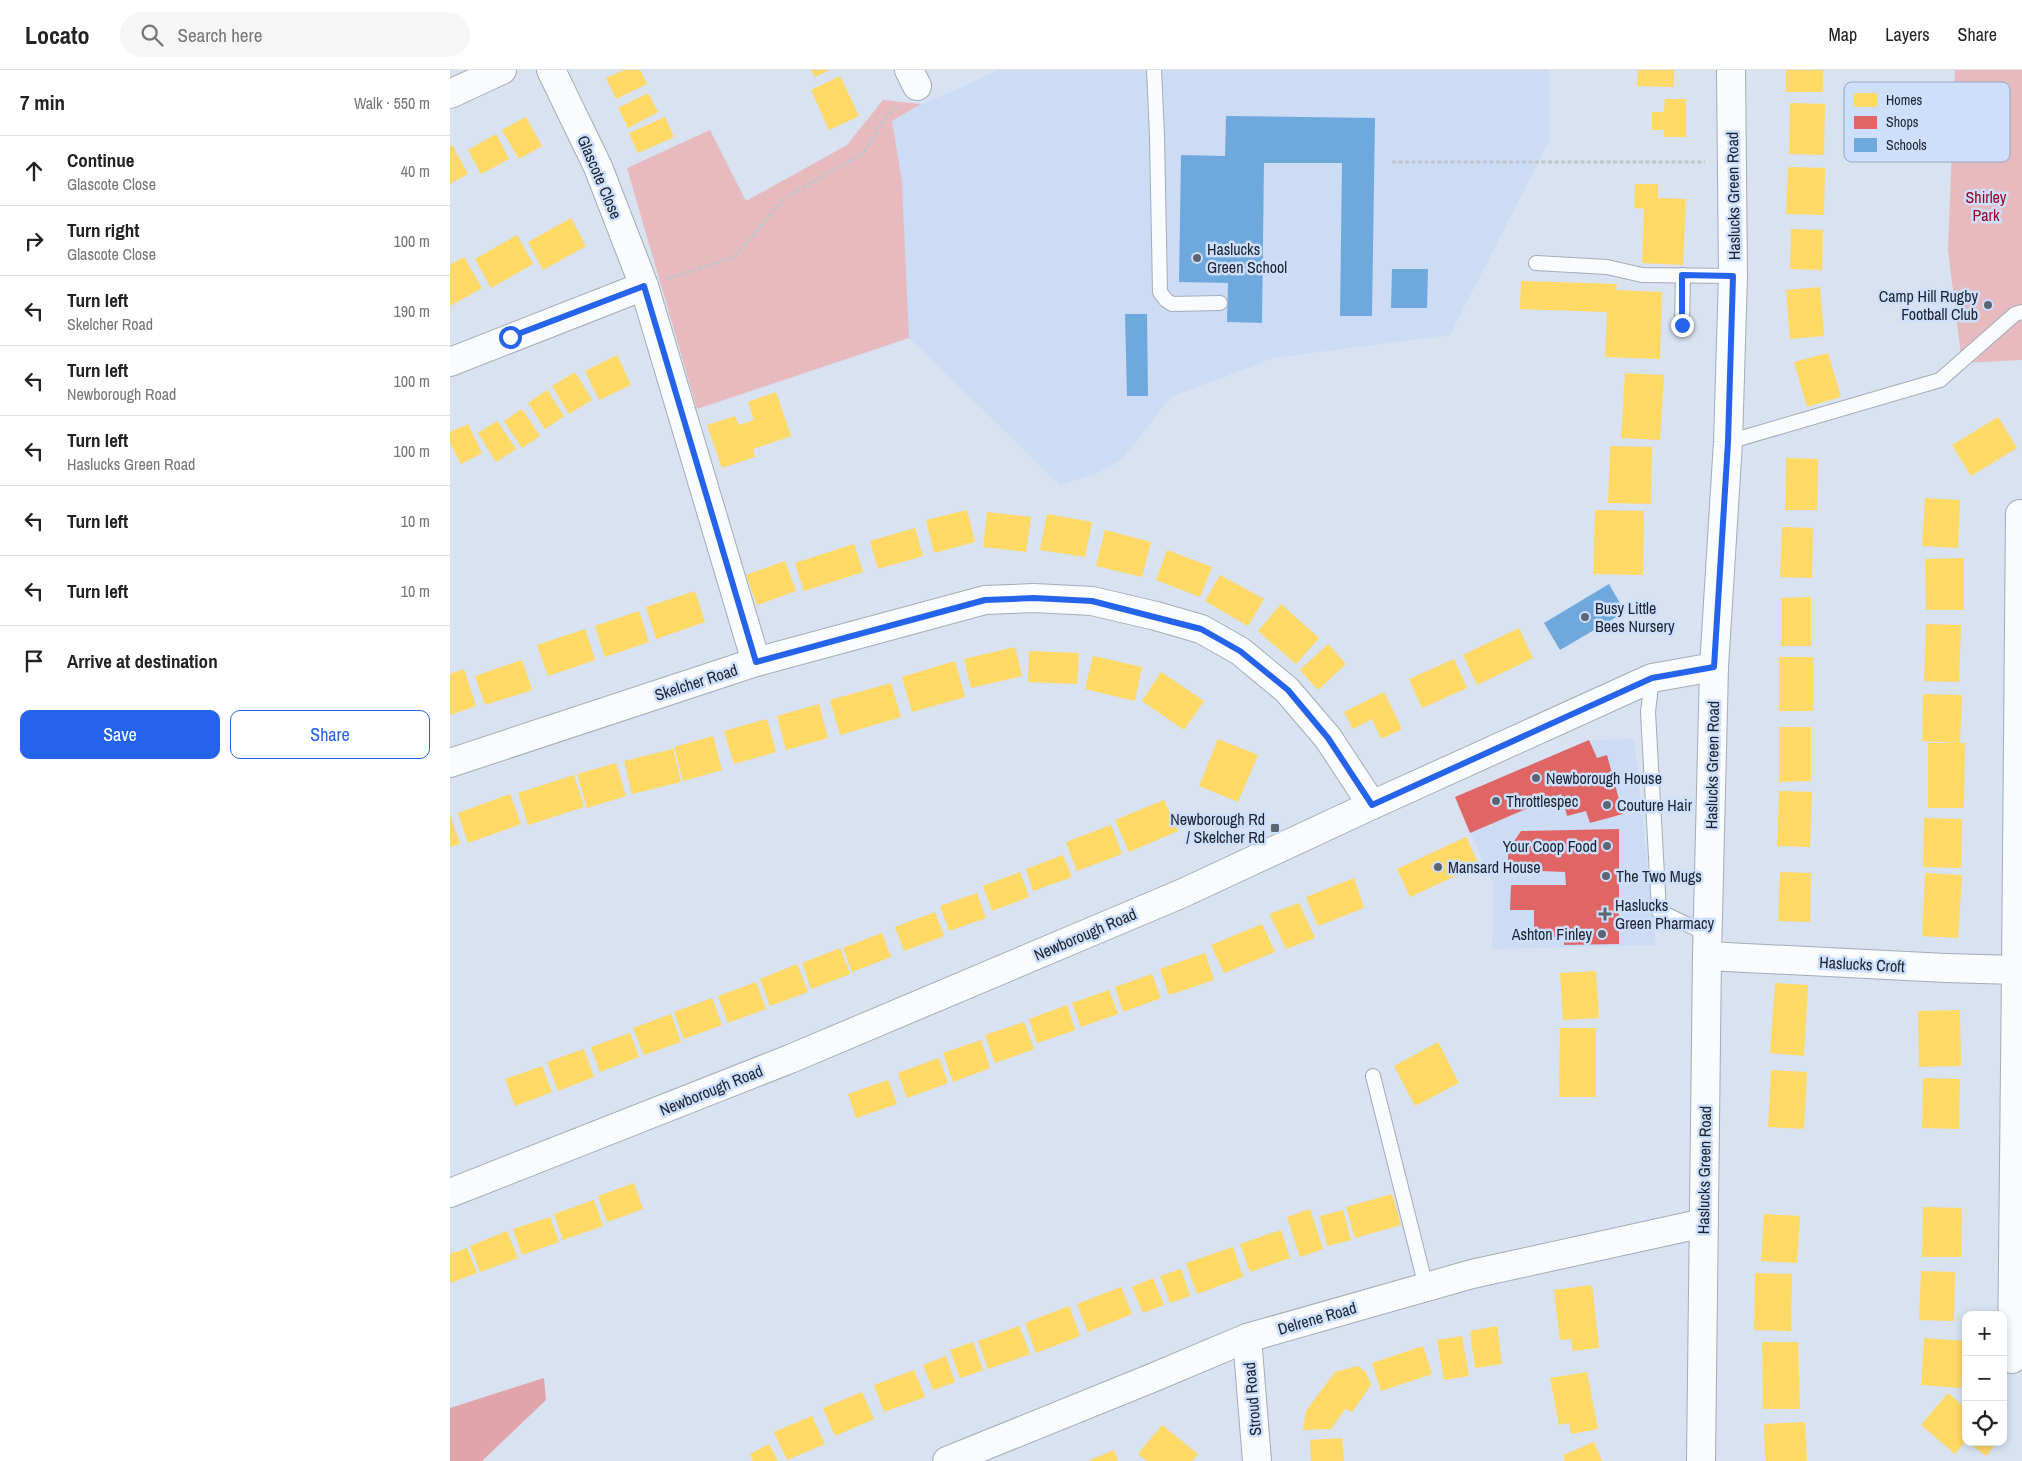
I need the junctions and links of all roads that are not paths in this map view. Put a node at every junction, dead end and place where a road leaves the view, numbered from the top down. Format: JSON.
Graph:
{"nodes":[{"id":1,"x":502,"y":70,"type":"edge"},
{"id":2,"x":552,"y":70,"type":"edge"},
{"id":3,"x":1154,"y":70,"type":"edge"},
{"id":4,"x":1731,"y":70,"type":"edge"},
{"id":5,"x":450,"y":94,"type":"edge"},
{"id":6,"x":1536,"y":264,"type":"dead end"},
{"id":7,"x":1682,"y":275,"type":"junction"},
{"id":8,"x":1733,"y":276,"type":"junction"},
{"id":9,"x":644,"y":286,"type":"junction"},
{"id":10,"x":1220,"y":303,"type":"dead end"},
{"id":11,"x":2022,"y":312,"type":"edge"},
{"id":12,"x":1682,"y":325,"type":"dead end"},
{"id":13,"x":450,"y":362,"type":"edge"},
{"id":14,"x":1728,"y":442,"type":"junction"},
{"id":15,"x":2020,"y":514,"type":"dead end"},
{"id":16,"x":756,"y":662,"type":"junction"},
{"id":17,"x":1714,"y":667,"type":"junction"},
{"id":18,"x":1652,"y":678,"type":"junction"},
{"id":19,"x":450,"y":763,"type":"edge"},
{"id":20,"x":1372,"y":805,"type":"junction"},
{"id":21,"x":1707,"y":945,"type":"junction"},
{"id":22,"x":2016,"y":970,"type":"junction"},
{"id":23,"x":1373,"y":1076,"type":"dead end"},
{"id":24,"x":450,"y":1193,"type":"edge"},
{"id":25,"x":1704,"y":1223,"type":"junction"},
{"id":26,"x":1426,"y":1287,"type":"junction"},
{"id":27,"x":1247,"y":1338,"type":"junction"},
{"id":28,"x":2012,"y":1359,"type":"dead end"},
{"id":29,"x":947,"y":1461,"type":"edge"},
{"id":30,"x":1257,"y":1461,"type":"edge"},
{"id":31,"x":1701,"y":1461,"type":"edge"}],
"edges":[{"from":1,"to":5,"type":"street"},
{"from":2,"to":9,"type":"street","name":"Glascote Close"},
{"from":3,"to":10,"type":"lane"},
{"from":4,"to":8,"type":"street","name":"Haslucks Green Road"},
{"from":6,"to":7,"type":"lane"},
{"from":7,"to":8,"type":"lane"},
{"from":7,"to":12,"type":"lane"},
{"from":8,"to":14,"type":"street","name":"Haslucks Green Road"},
{"from":9,"to":13,"type":"street"},
{"from":9,"to":16,"type":"street","name":"Glascote Close"},
{"from":11,"to":14,"type":"lane"},
{"from":14,"to":17,"type":"street","name":"Haslucks Green Road"},
{"from":15,"to":22,"type":"street"},
{"from":16,"to":19,"type":"street","name":"Skelcher Road"},
{"from":16,"to":20,"type":"street","name":"Skelcher Road"},
{"from":17,"to":18,"type":"street","name":"Newborough Road"},
{"from":17,"to":21,"type":"street","name":"Haslucks Green Road"},
{"from":18,"to":20,"type":"street","name":"Newborough Road"},
{"from":18,"to":21,"type":"lane"},
{"from":20,"to":24,"type":"street","name":"Newborough Road"},
{"from":21,"to":22,"type":"street","name":"Haslucks Croft"},
{"from":21,"to":25,"type":"street","name":"Haslucks Green Road"},
{"from":22,"to":28,"type":"street"},
{"from":23,"to":26,"type":"lane"},
{"from":25,"to":26,"type":"street","name":"Delrene Road"},
{"from":25,"to":31,"type":"street","name":"Haslucks Green Road"},
{"from":26,"to":27,"type":"street","name":"Delrene Road"},
{"from":27,"to":29,"type":"street","name":"Delrene Road"},
{"from":27,"to":30,"type":"street","name":"Stroud Road"}]}
